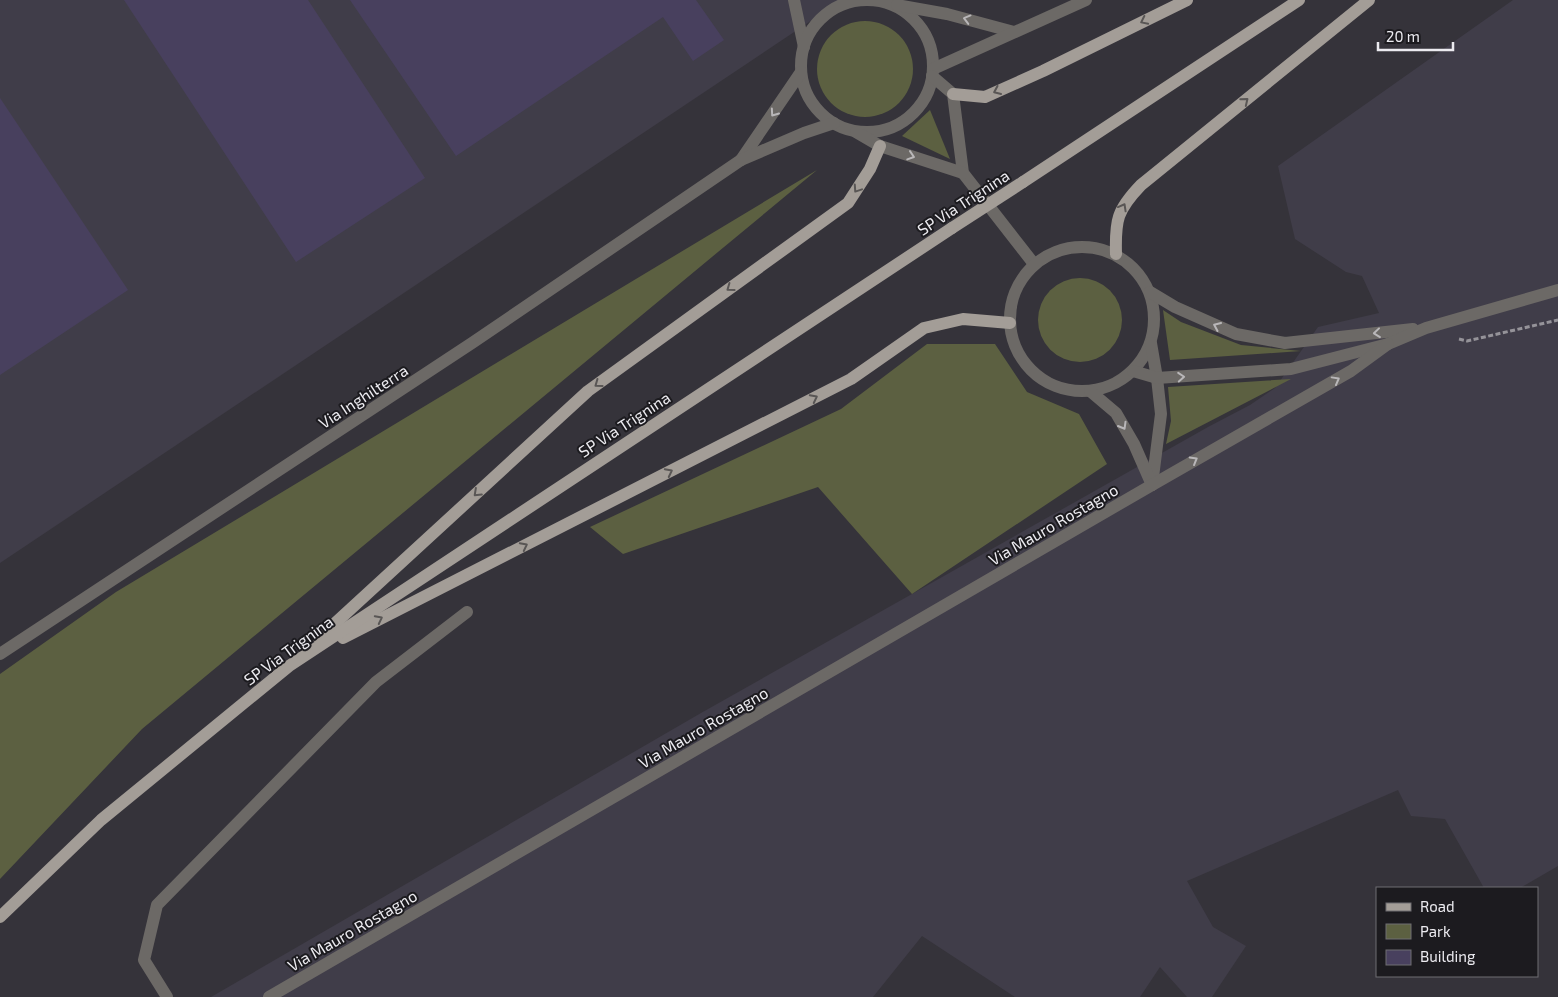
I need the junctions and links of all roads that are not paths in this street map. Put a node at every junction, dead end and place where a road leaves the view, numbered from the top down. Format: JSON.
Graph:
{"nodes":[{"id":1,"x":794,"y":0,"type":"edge"},
{"id":2,"x":1086,"y":0,"type":"edge"},
{"id":3,"x":1187,"y":0,"type":"edge"},
{"id":4,"x":1299,"y":0,"type":"edge"},
{"id":5,"x":1369,"y":0,"type":"edge"},
{"id":6,"x":850,"y":1,"type":"edge"},
{"id":7,"x":888,"y":4,"type":"junction"},
{"id":8,"x":1014,"y":32,"type":"junction"},
{"id":9,"x":804,"y":46,"type":"junction"},
{"id":10,"x":801,"y":72,"type":"junction"},
{"id":11,"x":932,"y":72,"type":"junction"},
{"id":12,"x":953,"y":94,"type":"junction"},
{"id":13,"x":834,"y":123,"type":"junction"},
{"id":14,"x":851,"y":130,"type":"junction"},
{"id":15,"x":880,"y":146,"type":"junction"},
{"id":16,"x":741,"y":160,"type":"junction"},
{"id":17,"x":963,"y":173,"type":"junction"},
{"id":18,"x":1116,"y":254,"type":"junction"},
{"id":19,"x":1034,"y":264,"type":"junction"},
{"id":20,"x":1558,"y":290,"type":"edge"},
{"id":21,"x":1150,"y":292,"type":"junction"},
{"id":22,"x":1010,"y":323,"type":"junction"},
{"id":23,"x":1426,"y":328,"type":"junction"},
{"id":24,"x":1151,"y":343,"type":"junction"},
{"id":25,"x":1388,"y":344,"type":"junction"},
{"id":26,"x":1133,"y":371,"type":"junction"},
{"id":27,"x":1157,"y":378,"type":"junction"},
{"id":28,"x":1090,"y":391,"type":"junction"},
{"id":29,"x":1152,"y":485,"type":"junction"},
{"id":30,"x":467,"y":612,"type":"dead end"},
{"id":31,"x":0,"y":654,"type":"edge"},
{"id":32,"x":289,"y":666,"type":"junction"},
{"id":33,"x":0,"y":917,"type":"edge"},
{"id":34,"x":168,"y":997,"type":"edge"},
{"id":35,"x":269,"y":997,"type":"edge"}],
"edges":[{"from":1,"to":9,"type":"street"},
{"from":2,"to":8,"type":"street"},
{"from":3,"to":12,"type":"main road","one_way":true},
{"from":4,"to":32,"type":"main road","name":"SP Via Trignina","bridge":true},
{"from":18,"to":5,"type":"main road","one_way":true},
{"from":6,"to":7,"type":"street"},
{"from":6,"to":9,"type":"street"},
{"from":8,"to":7,"type":"street","one_way":true},
{"from":7,"to":11,"type":"street"},
{"from":8,"to":11,"type":"street"},
{"from":9,"to":10,"type":"street"},
{"from":10,"to":13,"type":"street"},
{"from":10,"to":16,"type":"street","name":"Via Inghilterra","one_way":true},
{"from":11,"to":12,"type":"street"},
{"from":11,"to":14,"type":"street"},
{"from":12,"to":17,"type":"street"},
{"from":13,"to":14,"type":"street"},
{"from":13,"to":16,"type":"street","name":"Via Inghilterra"},
{"from":14,"to":15,"type":"street"},
{"from":15,"to":17,"type":"street","one_way":true},
{"from":15,"to":32,"type":"main road","one_way":true},
{"from":16,"to":31,"type":"street","name":"Via Inghilterra"},
{"from":17,"to":19,"type":"street"},
{"from":18,"to":19,"type":"street"},
{"from":18,"to":21,"type":"street"},
{"from":19,"to":22,"type":"street"},
{"from":20,"to":23,"type":"street"},
{"from":23,"to":21,"type":"street","one_way":true},
{"from":21,"to":24,"type":"street"},
{"from":22,"to":28,"type":"street"},
{"from":32,"to":22,"type":"main road","one_way":true},
{"from":23,"to":25,"type":"street"},
{"from":24,"to":26,"type":"street"},
{"from":24,"to":27,"type":"street"},
{"from":27,"to":25,"type":"street","one_way":true},
{"from":29,"to":25,"type":"street","name":"Via Mauro Rostagno","one_way":true},
{"from":26,"to":27,"type":"street"},
{"from":26,"to":28,"type":"street"},
{"from":27,"to":29,"type":"street"},
{"from":28,"to":29,"type":"street","one_way":true},
{"from":29,"to":35,"type":"street","name":"Via Mauro Rostagno"},
{"from":30,"to":34,"type":"street"},
{"from":32,"to":33,"type":"main road","name":"SP Via Trignina"}]}
